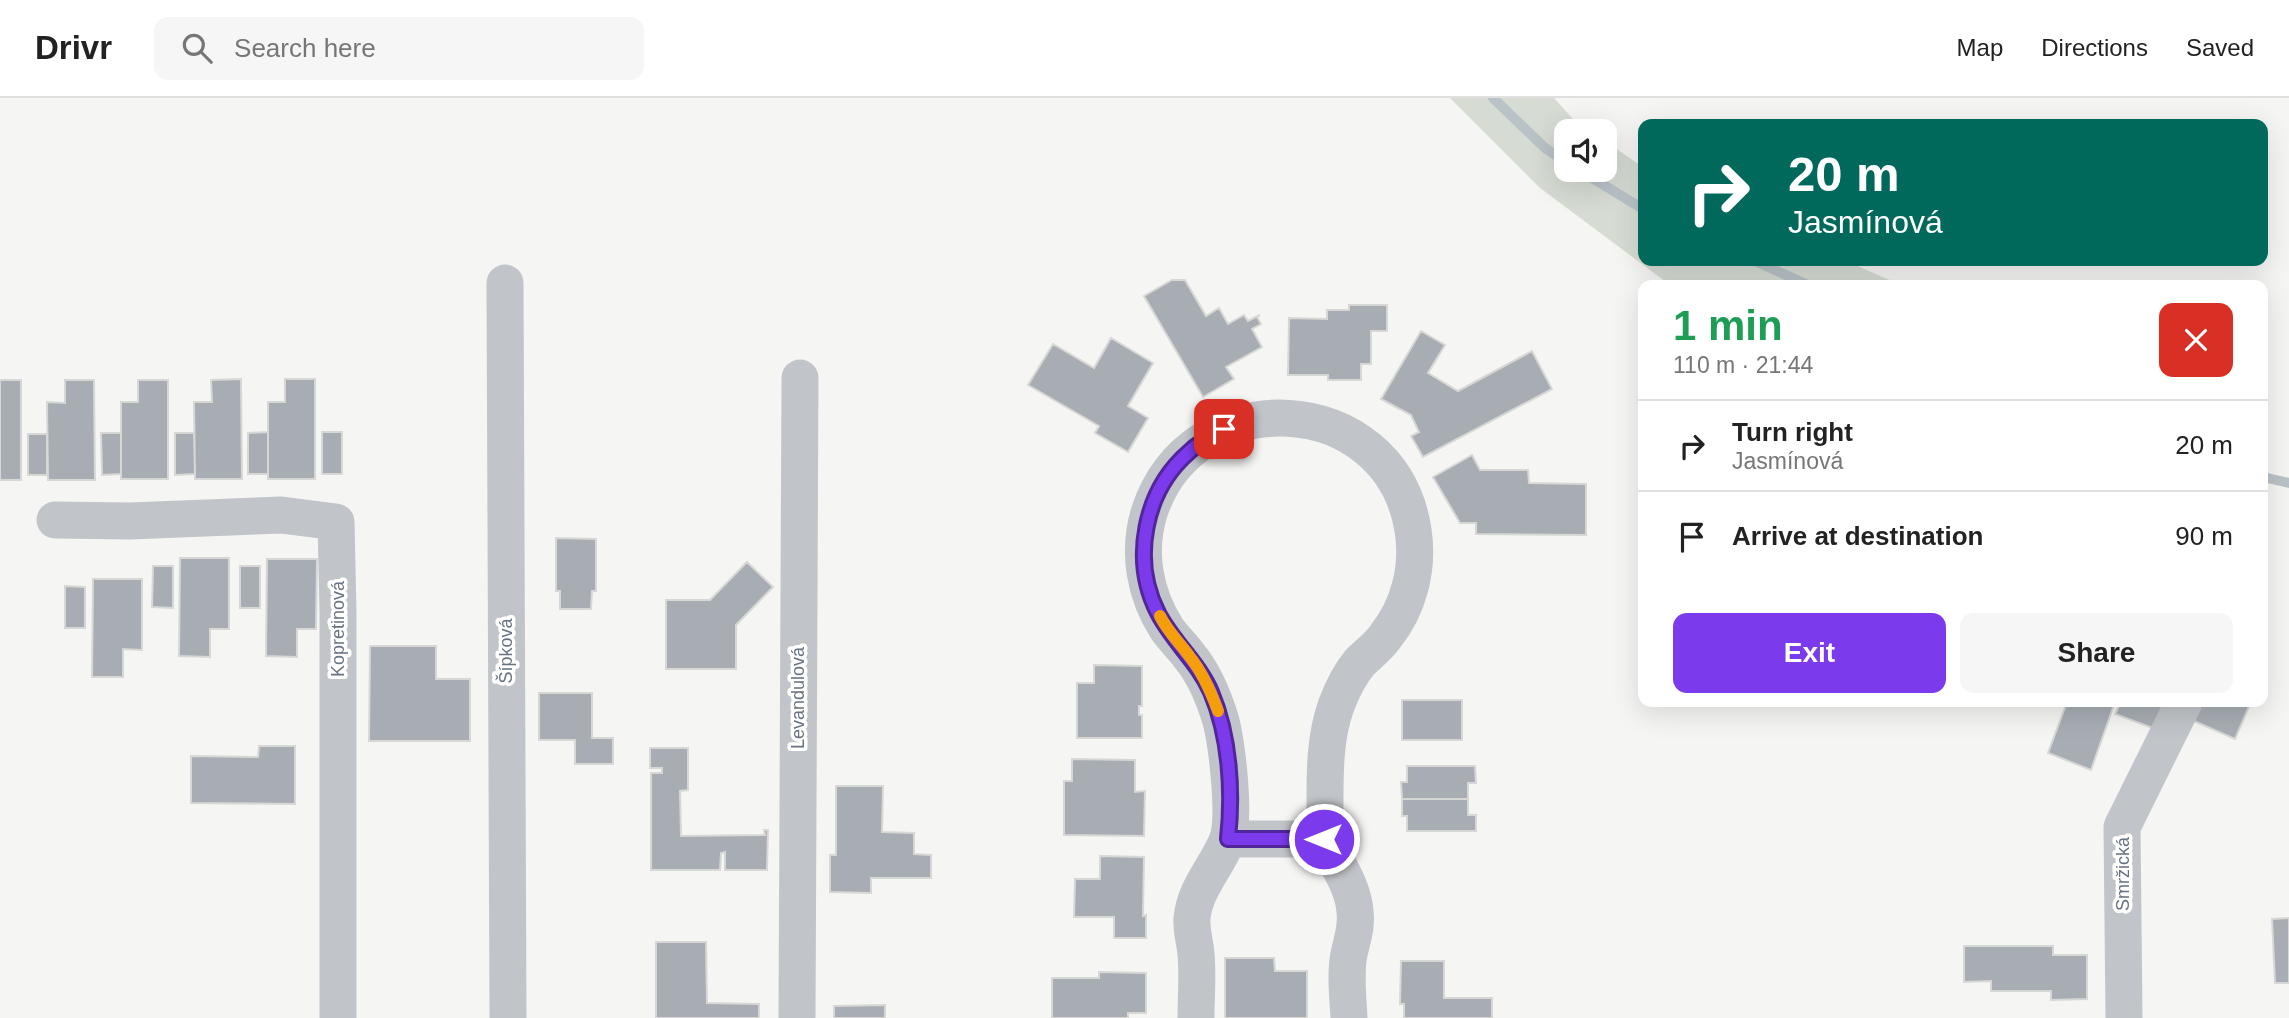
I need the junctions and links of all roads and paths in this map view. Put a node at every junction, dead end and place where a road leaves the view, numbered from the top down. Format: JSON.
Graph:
{"nodes":[{"id":1,"x":505,"y":283,"type":"dead end"},
{"id":2,"x":800,"y":378,"type":"dead end"},
{"id":3,"x":55,"y":520,"type":"dead end"},
{"id":4,"x":2182,"y":707,"type":"edge"},
{"id":5,"x":1228,"y":839,"type":"junction"},
{"id":6,"x":1324,"y":839,"type":"junction"},
{"id":7,"x":338,"y":1018,"type":"edge"},
{"id":8,"x":508,"y":1018,"type":"edge"},
{"id":9,"x":797,"y":1018,"type":"edge"},
{"id":10,"x":1196,"y":1018,"type":"edge"},
{"id":11,"x":1349,"y":1018,"type":"edge"},
{"id":12,"x":2124,"y":1018,"type":"edge"}],
"edges":[{"from":1,"to":8,"type":"street","name":"Šípková"},
{"from":2,"to":9,"type":"street","name":"Levandulová"},
{"from":3,"to":7,"type":"street","name":"Kopretinová"},
{"from":4,"to":12,"type":"street","name":"Smržická"},
{"from":5,"to":6,"type":"street"},
{"from":5,"to":6,"type":"street"},
{"from":5,"to":10,"type":"street"},
{"from":6,"to":11,"type":"street"}]}
